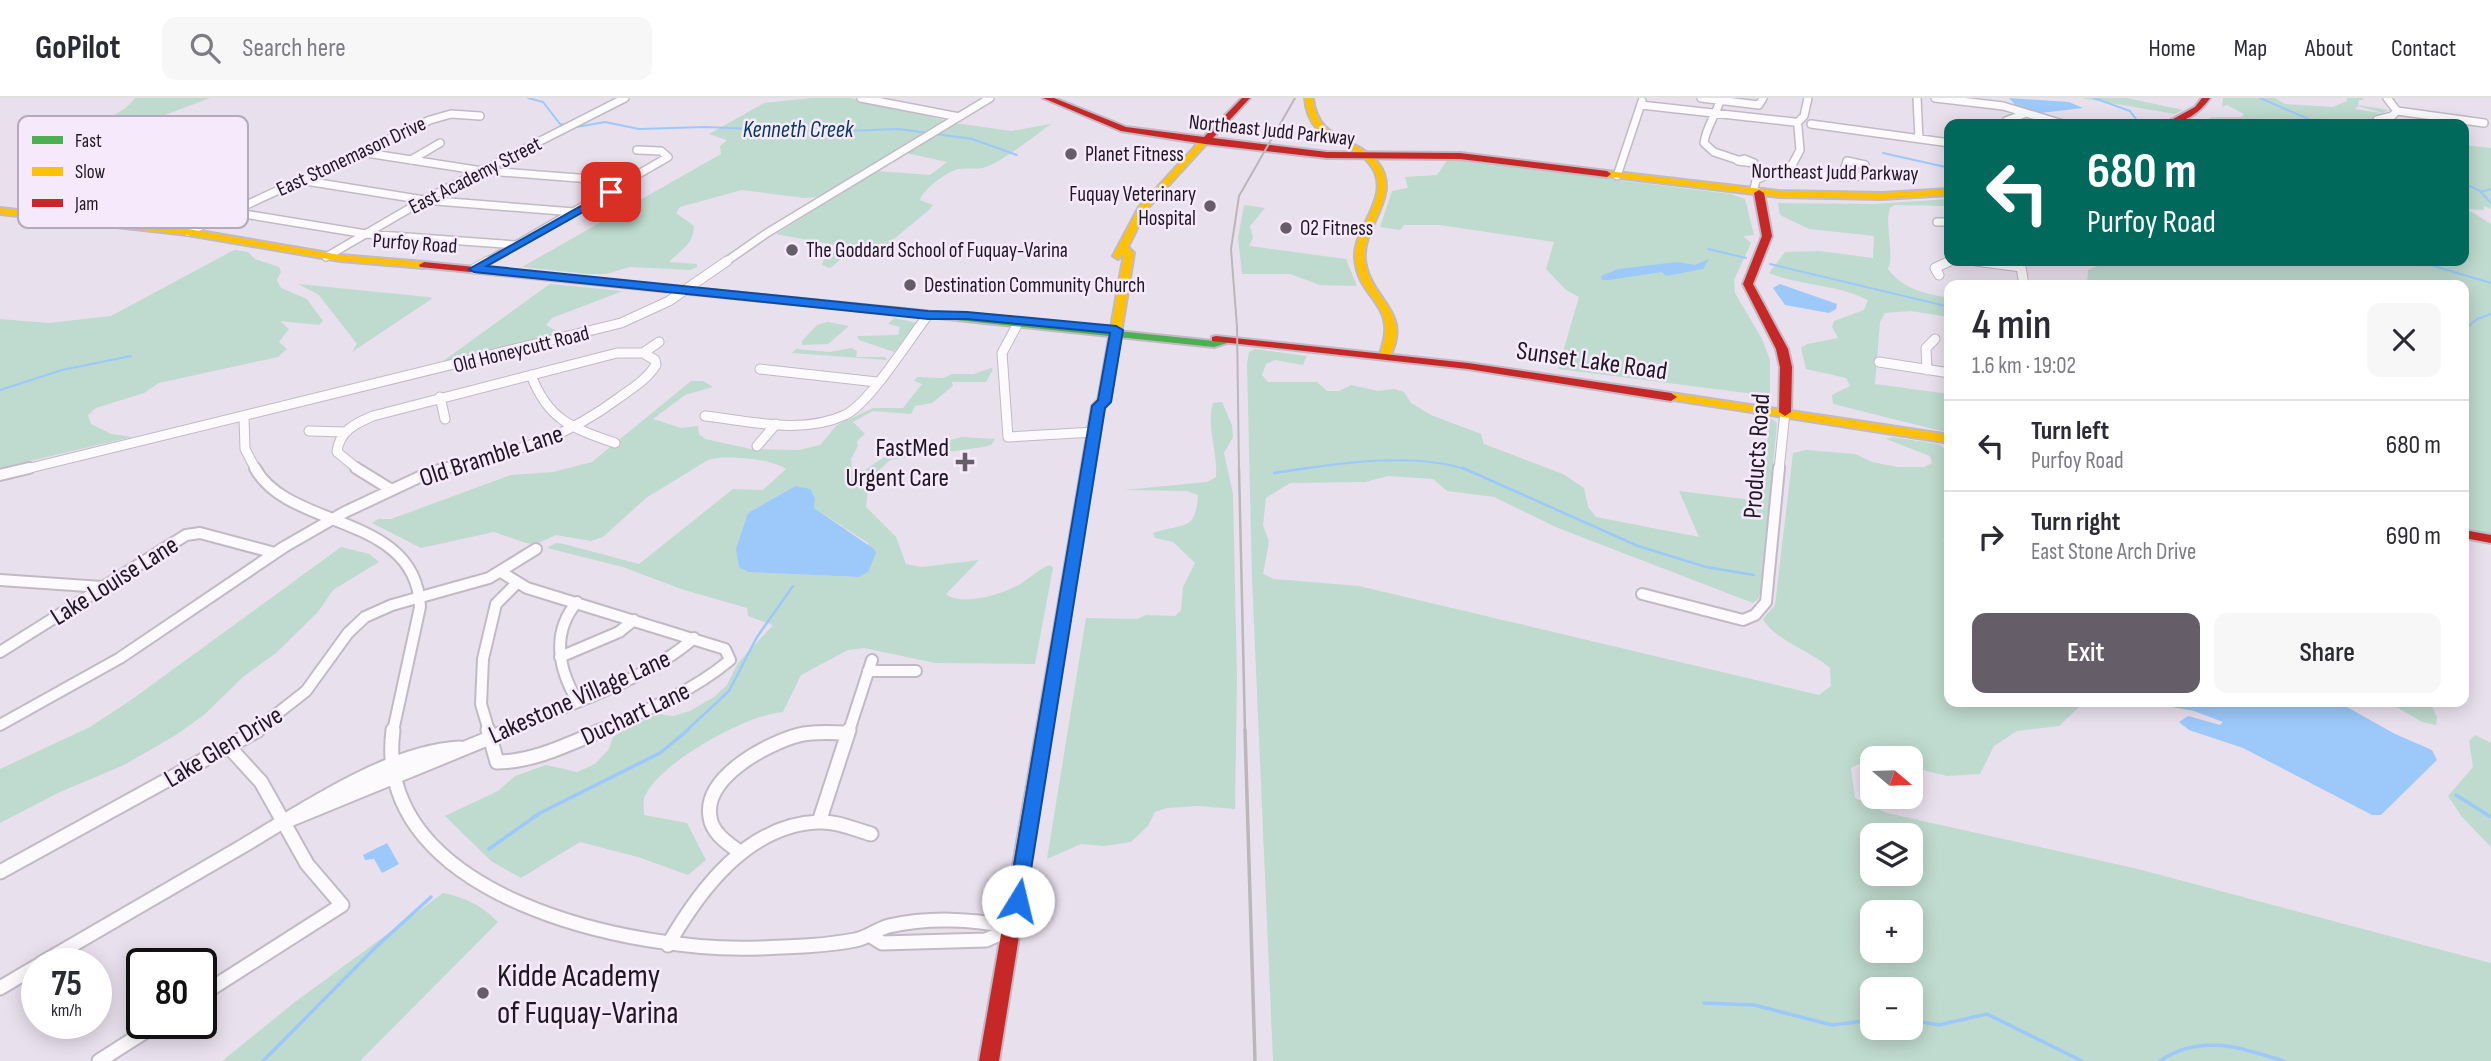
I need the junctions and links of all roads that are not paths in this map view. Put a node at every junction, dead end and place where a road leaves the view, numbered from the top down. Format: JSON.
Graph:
{"nodes":[{"id":1,"x":625,"y":98,"type":"edge"},
{"id":2,"x":861,"y":98,"type":"edge"},
{"id":3,"x":990,"y":98,"type":"edge"},
{"id":4,"x":1036,"y":98,"type":"edge"},
{"id":5,"x":1047,"y":98,"type":"edge"},
{"id":6,"x":1246,"y":98,"type":"edge"},
{"id":7,"x":1309,"y":98,"type":"edge"},
{"id":8,"x":1701,"y":98,"type":"edge"},
{"id":9,"x":1763,"y":98,"type":"edge"},
{"id":10,"x":1808,"y":98,"type":"edge"},
{"id":11,"x":1917,"y":98,"type":"edge"},
{"id":12,"x":1934,"y":98,"type":"edge"},
{"id":13,"x":2206,"y":98,"type":"edge"},
{"id":14,"x":2387,"y":98,"type":"edge"},
{"id":15,"x":1720,"y":99,"type":"edge"},
{"id":16,"x":1642,"y":101,"type":"edge"},
{"id":17,"x":2397,"y":111,"type":"junction"},
{"id":18,"x":2026,"y":113,"type":"junction"},
{"id":19,"x":1716,"y":114,"type":"junction"},
{"id":20,"x":480,"y":116,"type":"dead end"},
{"id":21,"x":959,"y":117,"type":"junction"},
{"id":22,"x":2011,"y":119,"type":"edge"},
{"id":23,"x":2046,"y":119,"type":"edge"},
{"id":24,"x":2179,"y":119,"type":"edge"},
{"id":25,"x":2381,"y":119,"type":"edge"},
{"id":26,"x":2439,"y":119,"type":"edge"},
{"id":27,"x":1083,"y":120,"type":"junction"},
{"id":28,"x":2469,"y":122,"type":"edge"},
{"id":29,"x":1103,"y":123,"type":"junction"},
{"id":30,"x":2484,"y":123,"type":"dead end"},
{"id":31,"x":1802,"y":125,"type":"junction"},
{"id":32,"x":1919,"y":139,"type":"junction"},
{"id":33,"x":1944,"y":142,"type":"edge"},
{"id":34,"x":440,"y":143,"type":"dead end"},
{"id":35,"x":1203,"y":143,"type":"junction"},
{"id":36,"x":637,"y":150,"type":"dead end"},
{"id":37,"x":1343,"y":151,"type":"junction"},
{"id":38,"x":360,"y":152,"type":"junction"},
{"id":39,"x":1366,"y":158,"type":"junction"},
{"id":40,"x":411,"y":160,"type":"junction"},
{"id":41,"x":1778,"y":168,"type":"junction"},
{"id":42,"x":483,"y":170,"type":"junction"},
{"id":43,"x":1617,"y":176,"type":"junction"},
{"id":44,"x":1842,"y":177,"type":"dead end"},
{"id":45,"x":300,"y":180,"type":"junction"},
{"id":46,"x":629,"y":182,"type":"junction"},
{"id":47,"x":1759,"y":192,"type":"junction"},
{"id":48,"x":1944,"y":192,"type":"edge"},
{"id":49,"x":424,"y":200,"type":"junction"},
{"id":50,"x":248,"y":204,"type":"edge"},
{"id":51,"x":0,"y":211,"type":"edge"},
{"id":52,"x":574,"y":212,"type":"junction"},
{"id":53,"x":18,"y":213,"type":"edge"},
{"id":54,"x":248,"y":215,"type":"edge"},
{"id":55,"x":1937,"y":222,"type":"dead end"},
{"id":56,"x":1944,"y":222,"type":"edge"},
{"id":57,"x":152,"y":228,"type":"edge"},
{"id":58,"x":197,"y":228,"type":"edge"},
{"id":59,"x":188,"y":232,"type":"junction"},
{"id":60,"x":366,"y":234,"type":"junction"},
{"id":61,"x":516,"y":245,"type":"junction"},
{"id":62,"x":326,"y":257,"type":"junction"},
{"id":63,"x":1944,"y":264,"type":"edge"},
{"id":64,"x":474,"y":269,"type":"junction"},
{"id":65,"x":1939,"y":275,"type":"dead end"},
{"id":66,"x":686,"y":290,"type":"junction"},
{"id":67,"x":928,"y":315,"type":"junction"},
{"id":68,"x":954,"y":317,"type":"junction"},
{"id":69,"x":1017,"y":325,"type":"junction"},
{"id":70,"x":1110,"y":332,"type":"junction"},
{"id":71,"x":1935,"y":340,"type":"dead end"},
{"id":72,"x":659,"y":342,"type":"dead end"},
{"id":73,"x":643,"y":353,"type":"junction"},
{"id":74,"x":1384,"y":356,"type":"junction"},
{"id":75,"x":1879,"y":362,"type":"dead end"},
{"id":76,"x":760,"y":369,"type":"dead end"},
{"id":77,"x":1927,"y":370,"type":"junction"},
{"id":78,"x":1944,"y":372,"type":"edge"},
{"id":79,"x":531,"y":375,"type":"junction"},
{"id":80,"x":877,"y":382,"type":"junction"},
{"id":81,"x":440,"y":397,"type":"junction"},
{"id":82,"x":1785,"y":412,"type":"junction"},
{"id":83,"x":705,"y":416,"type":"dead end"},
{"id":84,"x":244,"y":417,"type":"junction"},
{"id":85,"x":445,"y":419,"type":"dead end"},
{"id":86,"x":776,"y":424,"type":"junction"},
{"id":87,"x":574,"y":429,"type":"junction"},
{"id":88,"x":309,"y":431,"type":"dead end"},
{"id":89,"x":345,"y":432,"type":"junction"},
{"id":90,"x":1094,"y":432,"type":"junction"},
{"id":91,"x":1944,"y":438,"type":"edge"},
{"id":92,"x":615,"y":443,"type":"dead end"},
{"id":93,"x":757,"y":446,"type":"dead end"},
{"id":94,"x":0,"y":475,"type":"edge"},
{"id":95,"x":390,"y":489,"type":"junction"},
{"id":96,"x":334,"y":518,"type":"junction"},
{"id":97,"x":2469,"y":535,"type":"edge"},
{"id":98,"x":2491,"y":539,"type":"edge"},
{"id":99,"x":536,"y":549,"type":"dead end"},
{"id":100,"x":275,"y":553,"type":"junction"},
{"id":101,"x":502,"y":572,"type":"junction"},
{"id":102,"x":0,"y":580,"type":"edge"},
{"id":103,"x":517,"y":583,"type":"junction"},
{"id":104,"x":102,"y":587,"type":"junction"},
{"id":105,"x":1642,"y":594,"type":"dead end"},
{"id":106,"x":422,"y":597,"type":"junction"},
{"id":107,"x":577,"y":602,"type":"junction"},
{"id":108,"x":634,"y":620,"type":"junction"},
{"id":109,"x":694,"y":638,"type":"junction"},
{"id":110,"x":0,"y":652,"type":"edge"},
{"id":111,"x":560,"y":657,"type":"junction"},
{"id":112,"x":916,"y":671,"type":"dead end"},
{"id":113,"x":578,"y":702,"type":"junction"},
{"id":114,"x":0,"y":725,"type":"edge"},
{"id":115,"x":848,"y":733,"type":"junction"},
{"id":116,"x":489,"y":738,"type":"junction"},
{"id":117,"x":229,"y":747,"type":"junction"},
{"id":118,"x":393,"y":772,"type":"junction"},
{"id":119,"x":283,"y":822,"type":"junction"},
{"id":120,"x":819,"y":822,"type":"junction"},
{"id":121,"x":871,"y":834,"type":"dead end"},
{"id":122,"x":741,"y":853,"type":"junction"},
{"id":123,"x":0,"y":872,"type":"edge"},
{"id":124,"x":1014,"y":928,"type":"junction"},
{"id":125,"x":668,"y":945,"type":"junction"},
{"id":126,"x":68,"y":948,"type":"edge"},
{"id":127,"x":21,"y":976,"type":"edge"},
{"id":128,"x":217,"y":985,"type":"edge"},
{"id":129,"x":0,"y":988,"type":"edge"},
{"id":130,"x":133,"y":1039,"type":"edge"},
{"id":131,"x":99,"y":1061,"type":"edge"},
{"id":132,"x":989,"y":1061,"type":"edge"}],
"edges":[{"from":1,"to":42,"type":"street","name":"East Academy Street"},
{"from":2,"to":21,"type":"street"},
{"from":3,"to":21,"type":"street","name":"Old Honeycutt Road"},
{"from":4,"to":27,"type":"main road","name":"Northeast Judd Parkway"},
{"from":5,"to":29,"type":"main road","name":"Northeast Judd Parkway"},
{"from":6,"to":35,"type":"main road"},
{"from":7,"to":37,"type":"main road"},
{"from":8,"to":15,"type":"street"},
{"from":9,"to":15,"type":"street"},
{"from":10,"to":31,"type":"street"},
{"from":11,"to":32,"type":"street"},
{"from":12,"to":18,"type":"street"},
{"from":13,"to":24,"type":"main road"},
{"from":14,"to":17,"type":"street"},
{"from":15,"to":19,"type":"street"},
{"from":16,"to":19,"type":"street"},
{"from":16,"to":43,"type":"street"},
{"from":17,"to":25,"type":"street"},
{"from":17,"to":26,"type":"street"},
{"from":18,"to":22,"type":"street"},
{"from":18,"to":23,"type":"street"},
{"from":19,"to":31,"type":"street"},
{"from":19,"to":41,"type":"street"},
{"from":20,"to":38,"type":"street","name":"East Stonemason Drive"},
{"from":21,"to":66,"type":"street","name":"Old Honeycutt Road"},
{"from":27,"to":29,"type":"main road"},
{"from":27,"to":35,"type":"main road","name":"Northeast Judd Parkway"},
{"from":28,"to":30,"type":"street"},
{"from":29,"to":35,"type":"main road","name":"Northeast Judd Parkway"},
{"from":31,"to":32,"type":"street"},
{"from":31,"to":41,"type":"street"},
{"from":32,"to":33,"type":"street"},
{"from":34,"to":40,"type":"street"},
{"from":35,"to":37,"type":"main road","name":"Northeast Judd Parkway"},
{"from":35,"to":39,"type":"main road","name":"Northeast Judd Parkway"},
{"from":35,"to":70,"type":"main road"},
{"from":36,"to":46,"type":"street"},
{"from":37,"to":39,"type":"main road","name":"Northeast Judd Parkway"},
{"from":38,"to":40,"type":"street"},
{"from":38,"to":45,"type":"street","name":"East Stonemason Drive"},
{"from":39,"to":43,"type":"main road","name":"Northeast Judd Parkway"},
{"from":39,"to":74,"type":"main road"},
{"from":40,"to":42,"type":"street"},
{"from":41,"to":44,"type":"street"},
{"from":41,"to":47,"type":"street"},
{"from":42,"to":46,"type":"street"},
{"from":42,"to":49,"type":"street","name":"East Academy Street"},
{"from":43,"to":47,"type":"main road","name":"Northeast Judd Parkway"},
{"from":45,"to":49,"type":"street"},
{"from":45,"to":50,"type":"street","name":"East Stonemason Drive"},
{"from":46,"to":52,"type":"street"},
{"from":47,"to":48,"type":"main road","name":"Northeast Judd Parkway"},
{"from":47,"to":82,"type":"main road","name":"Products Road"},
{"from":49,"to":52,"type":"street"},
{"from":49,"to":60,"type":"street","name":"East Academy Street"},
{"from":51,"to":53,"type":"main road","name":"Purfoy Road"},
{"from":52,"to":61,"type":"street"},
{"from":54,"to":60,"type":"street"},
{"from":55,"to":56,"type":"street"},
{"from":57,"to":59,"type":"main road","name":"Purfoy Road"},
{"from":58,"to":59,"type":"street","name":"East Stonemason Drive"},
{"from":59,"to":62,"type":"main road","name":"Purfoy Road"},
{"from":60,"to":61,"type":"street"},
{"from":60,"to":62,"type":"street","name":"East Academy Street"},
{"from":61,"to":64,"type":"street"},
{"from":62,"to":64,"type":"main road","name":"Purfoy Road"},
{"from":63,"to":65,"type":"street"},
{"from":64,"to":66,"type":"main road","name":"Purfoy Road"},
{"from":66,"to":67,"type":"main road","name":"Purfoy Road"},
{"from":66,"to":84,"type":"street","name":"Old Honeycutt Road"},
{"from":67,"to":68,"type":"main road","name":"Purfoy Road"},
{"from":67,"to":80,"type":"street"},
{"from":68,"to":69,"type":"main road","name":"Purfoy Road"},
{"from":68,"to":70,"type":"main road","name":"Purfoy Road"},
{"from":69,"to":70,"type":"main road","name":"Purfoy Road"},
{"from":69,"to":90,"type":"street"},
{"from":70,"to":74,"type":"main road","name":"Sunset Lake Road"},
{"from":70,"to":90,"type":"main road"},
{"from":71,"to":77,"type":"street"},
{"from":72,"to":73,"type":"street"},
{"from":73,"to":79,"type":"street"},
{"from":73,"to":87,"type":"street","name":"Old Bramble Lane"},
{"from":74,"to":82,"type":"main road","name":"Sunset Lake Road"},
{"from":75,"to":77,"type":"street"},
{"from":76,"to":80,"type":"street"},
{"from":77,"to":78,"type":"street"},
{"from":79,"to":81,"type":"street"},
{"from":79,"to":87,"type":"street"},
{"from":80,"to":86,"type":"street"},
{"from":81,"to":85,"type":"street"},
{"from":81,"to":89,"type":"street"},
{"from":82,"to":91,"type":"main road","name":"Sunset Lake Road"},
{"from":82,"to":105,"type":"street","name":"Products Road"},
{"from":83,"to":86,"type":"street"},
{"from":84,"to":94,"type":"street","name":"Old Honeycutt Road"},
{"from":84,"to":96,"type":"street"},
{"from":86,"to":93,"type":"street"},
{"from":87,"to":92,"type":"street"},
{"from":87,"to":95,"type":"street","name":"Old Bramble Lane"},
{"from":88,"to":89,"type":"street"},
{"from":89,"to":95,"type":"street","name":"Old Bramble Lane"},
{"from":90,"to":124,"type":"main road"},
{"from":95,"to":96,"type":"street","name":"Old Bramble Lane"},
{"from":96,"to":100,"type":"street","name":"Old Bramble Lane"},
{"from":96,"to":106,"type":"street"},
{"from":97,"to":98,"type":"main road"},
{"from":99,"to":101,"type":"street","name":"Lake Glen Drive"},
{"from":100,"to":104,"type":"street","name":"Lake Louise Lane"},
{"from":100,"to":114,"type":"street","name":"Old Bramble Lane"},
{"from":101,"to":103,"type":"street","name":"Duchart Lane"},
{"from":101,"to":106,"type":"street","name":"Lake Glen Drive"},
{"from":102,"to":104,"type":"street"},
{"from":103,"to":107,"type":"street","name":"Duchart Lane"},
{"from":103,"to":116,"type":"street","name":"Duchart Lane"},
{"from":104,"to":110,"type":"street","name":"Lake Louise Lane"},
{"from":106,"to":117,"type":"street","name":"Lake Glen Drive"},
{"from":106,"to":118,"type":"street"},
{"from":107,"to":108,"type":"street","name":"Duchart Lane"},
{"from":107,"to":111,"type":"street"},
{"from":108,"to":109,"type":"street","name":"Duchart Lane"},
{"from":108,"to":111,"type":"street"},
{"from":109,"to":113,"type":"street","name":"Lakestone Village Lane"},
{"from":109,"to":116,"type":"street","name":"Duchart Lane"},
{"from":111,"to":113,"type":"street"},
{"from":112,"to":115,"type":"street"},
{"from":113,"to":116,"type":"street","name":"Lakestone Village Lane"},
{"from":115,"to":120,"type":"street"},
{"from":115,"to":122,"type":"street"},
{"from":116,"to":118,"type":"street","name":"Lakestone Village Lane"},
{"from":117,"to":119,"type":"street"},
{"from":117,"to":123,"type":"street","name":"Lake Glen Drive"},
{"from":118,"to":119,"type":"street","name":"Lakestone Village Lane"},
{"from":118,"to":125,"type":"street"},
{"from":119,"to":126,"type":"street","name":"Lakestone Village Lane"},
{"from":119,"to":128,"type":"street"},
{"from":120,"to":121,"type":"street"},
{"from":120,"to":122,"type":"street"},
{"from":122,"to":125,"type":"street"},
{"from":124,"to":125,"type":"street"},
{"from":124,"to":132,"type":"main road"},
{"from":127,"to":129,"type":"street","name":"Lakestone Village Lane"},
{"from":130,"to":131,"type":"street"}]}
